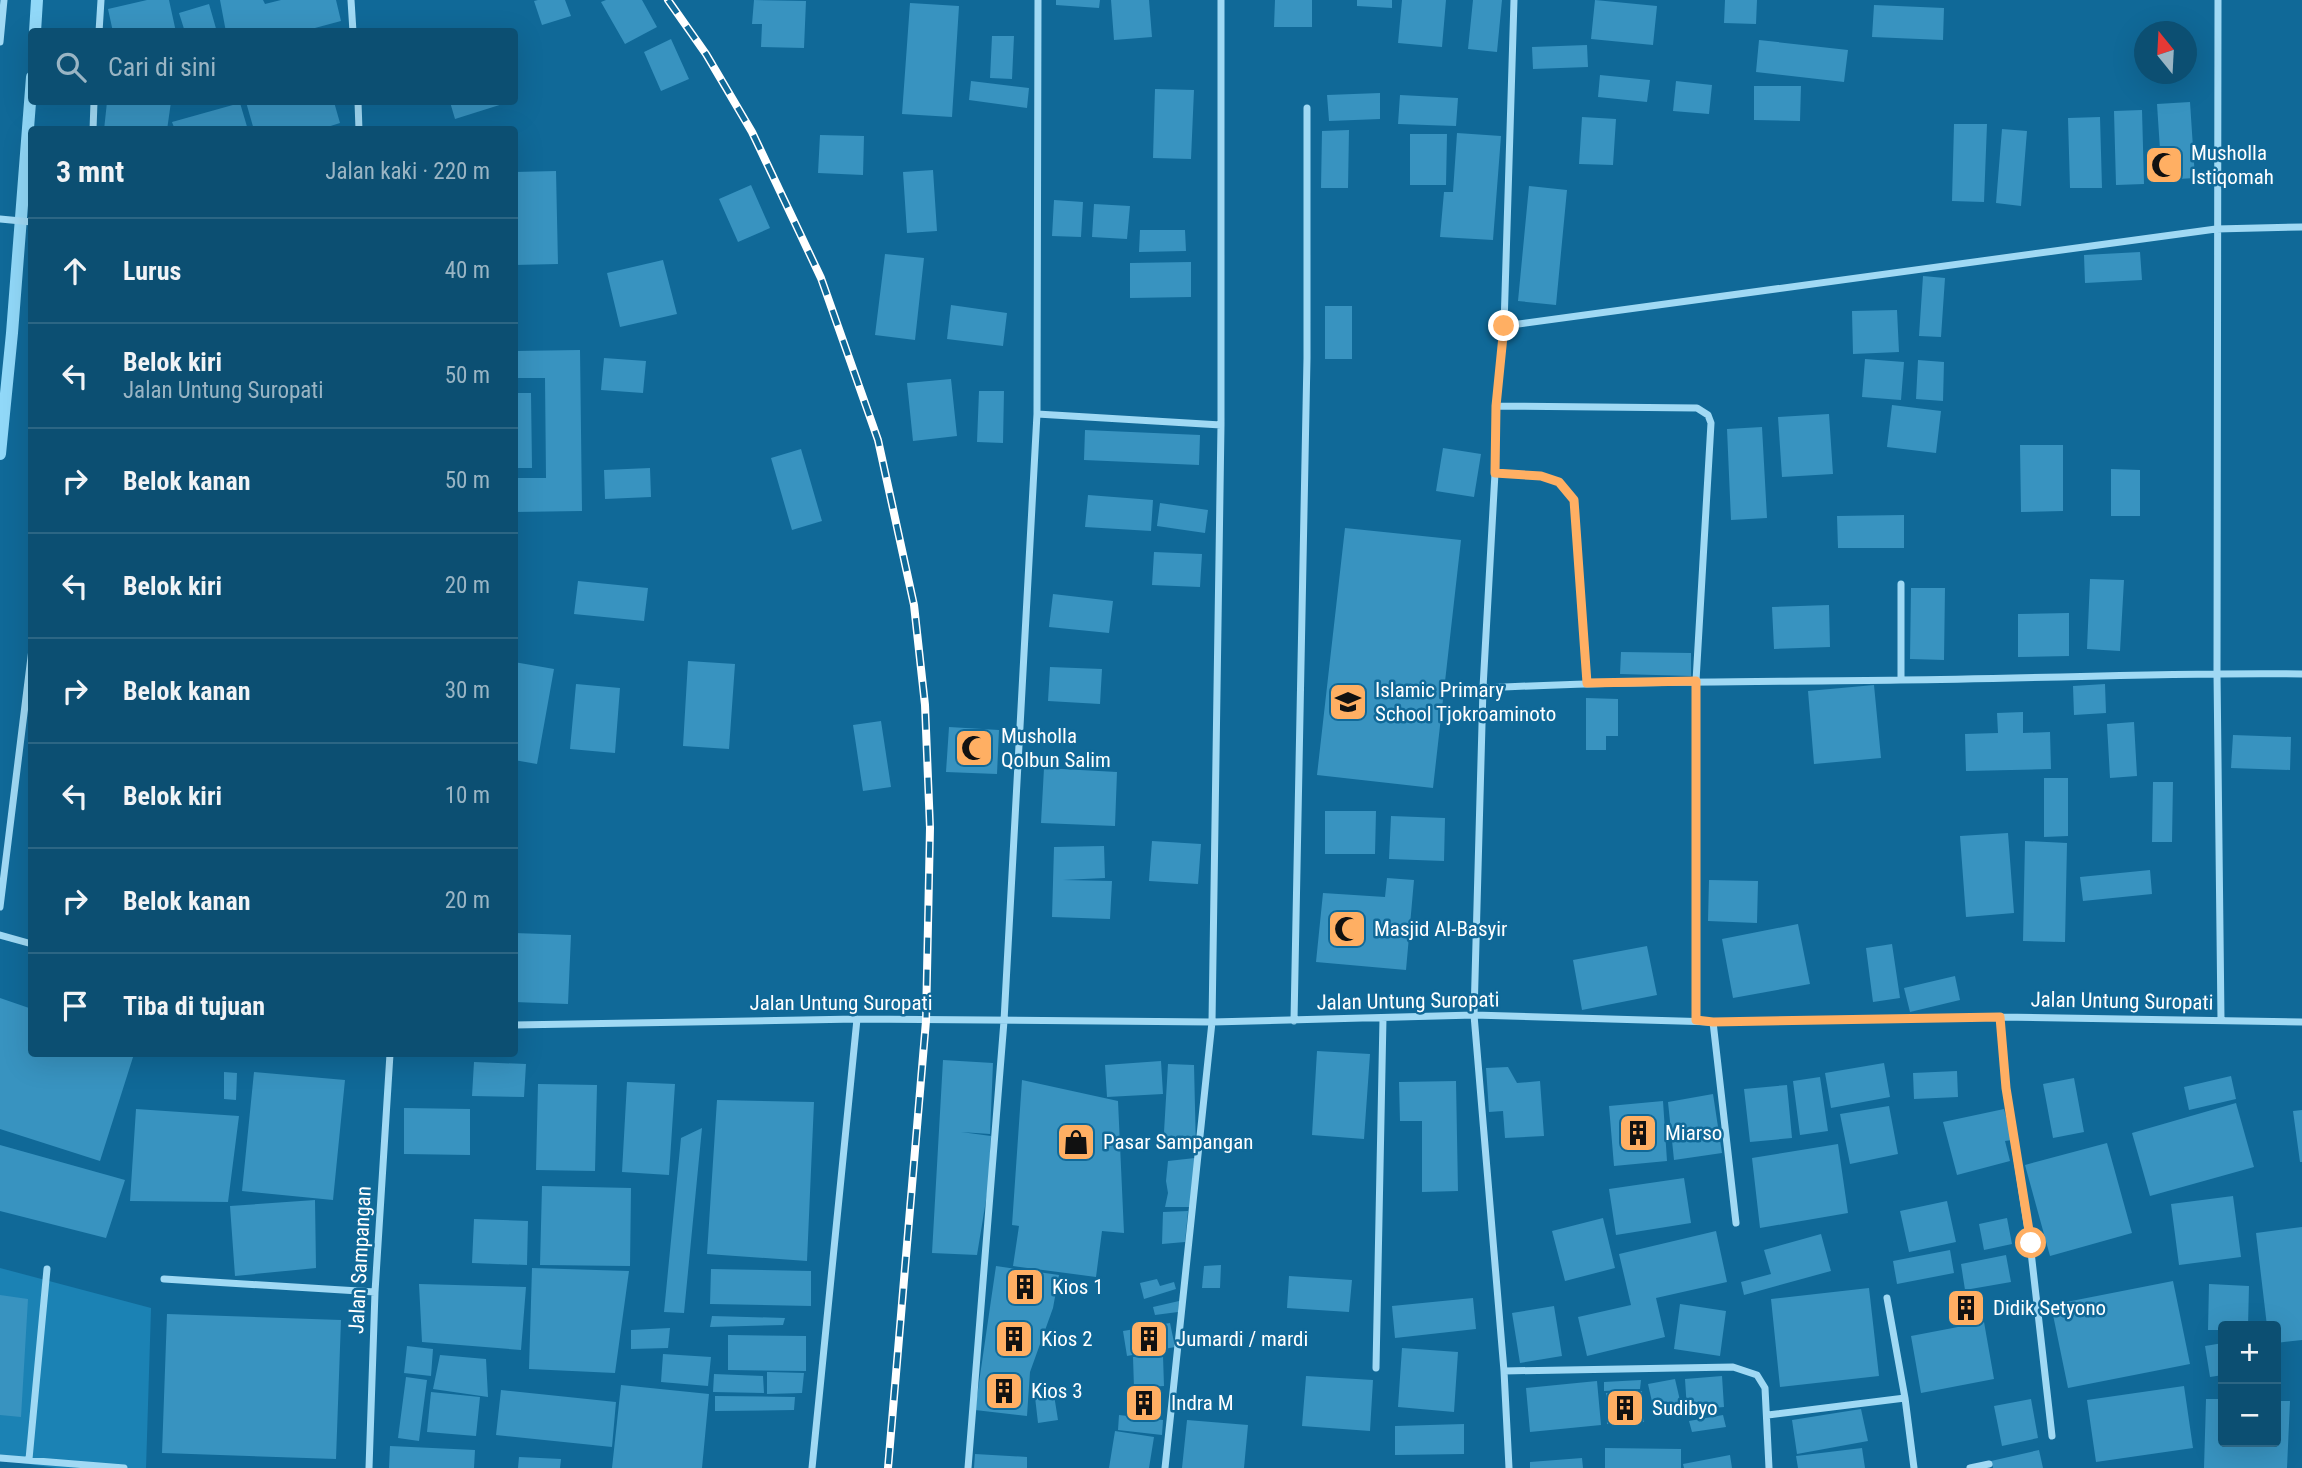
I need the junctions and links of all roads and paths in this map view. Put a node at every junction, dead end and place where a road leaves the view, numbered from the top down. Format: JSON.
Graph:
{"nodes":[{"id":1,"x":4,"y":0,"type":"edge"},
{"id":2,"x":101,"y":0,"type":"edge"},
{"id":3,"x":351,"y":0,"type":"edge"},
{"id":4,"x":1038,"y":0,"type":"edge"},
{"id":5,"x":1221,"y":0,"type":"edge"},
{"id":6,"x":1514,"y":0,"type":"edge"},
{"id":7,"x":2218,"y":0,"type":"edge"},
{"id":8,"x":99,"y":28,"type":"edge"},
{"id":9,"x":353,"y":28,"type":"edge"},
{"id":10,"x":0,"y":42,"type":"edge"},
{"id":11,"x":94,"y":105,"type":"edge"},
{"id":12,"x":358,"y":105,"type":"edge"},
{"id":13,"x":1307,"y":108,"type":"dead end"},
{"id":14,"x":93,"y":126,"type":"edge"},
{"id":15,"x":359,"y":126,"type":"edge"},
{"id":16,"x":0,"y":219,"type":"edge"},
{"id":17,"x":28,"y":222,"type":"edge"},
{"id":18,"x":2302,"y":227,"type":"edge"},
{"id":19,"x":2216,"y":229,"type":"junction"},
{"id":20,"x":1504,"y":326,"type":"junction"},
{"id":21,"x":1496,"y":406,"type":"junction"},
{"id":22,"x":1037,"y":414,"type":"junction"},
{"id":23,"x":1221,"y":425,"type":"junction"},
{"id":24,"x":1495,"y":473,"type":"junction"},
{"id":25,"x":1901,"y":584,"type":"dead end"},
{"id":26,"x":2217,"y":673,"type":"junction"},
{"id":27,"x":2302,"y":674,"type":"edge"},
{"id":28,"x":1901,"y":680,"type":"junction"},
{"id":29,"x":1696,"y":681,"type":"junction"},
{"id":30,"x":1587,"y":683,"type":"junction"},
{"id":31,"x":28,"y":685,"type":"edge"},
{"id":32,"x":1483,"y":688,"type":"junction"},
{"id":33,"x":0,"y":907,"type":"edge"},
{"id":34,"x":0,"y":935,"type":"edge"},
{"id":35,"x":28,"y":943,"type":"edge"},
{"id":36,"x":1474,"y":1015,"type":"junction"},
{"id":37,"x":2000,"y":1017,"type":"junction"},
{"id":38,"x":1382,"y":1018,"type":"junction"},
{"id":39,"x":857,"y":1019,"type":"junction"},
{"id":40,"x":1696,"y":1020,"type":"junction"},
{"id":41,"x":2221,"y":1020,"type":"junction"},
{"id":42,"x":1003,"y":1021,"type":"junction"},
{"id":43,"x":1294,"y":1021,"type":"junction"},
{"id":44,"x":1212,"y":1022,"type":"junction"},
{"id":45,"x":1713,"y":1022,"type":"junction"},
{"id":46,"x":2302,"y":1022,"type":"edge"},
{"id":47,"x":518,"y":1025,"type":"edge"},
{"id":48,"x":390,"y":1057,"type":"edge"},
{"id":49,"x":1736,"y":1223,"type":"dead end"},
{"id":50,"x":47,"y":1269,"type":"dead end"},
{"id":51,"x":164,"y":1279,"type":"dead end"},
{"id":52,"x":375,"y":1292,"type":"junction"},
{"id":53,"x":1887,"y":1298,"type":"dead end"},
{"id":54,"x":1376,"y":1368,"type":"dead end"},
{"id":55,"x":1504,"y":1371,"type":"junction"},
{"id":56,"x":1905,"y":1398,"type":"junction"},
{"id":57,"x":1768,"y":1415,"type":"junction"},
{"id":58,"x":2052,"y":1436,"type":"dead end"},
{"id":59,"x":0,"y":1458,"type":"edge"},
{"id":60,"x":29,"y":1460,"type":"junction"},
{"id":61,"x":1989,"y":1464,"type":"dead end"},
{"id":62,"x":124,"y":1468,"type":"edge"},
{"id":63,"x":369,"y":1468,"type":"edge"},
{"id":64,"x":812,"y":1468,"type":"edge"},
{"id":65,"x":968,"y":1468,"type":"edge"},
{"id":66,"x":1165,"y":1468,"type":"edge"},
{"id":67,"x":1509,"y":1468,"type":"edge"},
{"id":68,"x":1769,"y":1468,"type":"edge"},
{"id":69,"x":1914,"y":1468,"type":"edge"},
{"id":70,"x":1970,"y":1468,"type":"edge"}],
"edges":[{"from":1,"to":10,"type":"street"},
{"from":2,"to":8,"type":"street"},
{"from":3,"to":9,"type":"street"},
{"from":4,"to":22,"type":"street"},
{"from":5,"to":23,"type":"street"},
{"from":6,"to":20,"type":"street"},
{"from":7,"to":19,"type":"street"},
{"from":11,"to":14,"type":"street"},
{"from":12,"to":15,"type":"street"},
{"from":13,"to":43,"type":"street"},
{"from":16,"to":17,"type":"street"},
{"from":18,"to":19,"type":"street"},
{"from":19,"to":20,"type":"street"},
{"from":19,"to":26,"type":"street"},
{"from":20,"to":21,"type":"street"},
{"from":21,"to":24,"type":"street"},
{"from":21,"to":29,"type":"street"},
{"from":22,"to":23,"type":"street"},
{"from":22,"to":42,"type":"street"},
{"from":23,"to":44,"type":"street"},
{"from":24,"to":30,"type":"lane"},
{"from":24,"to":32,"type":"street"},
{"from":25,"to":28,"type":"street"},
{"from":26,"to":27,"type":"street"},
{"from":26,"to":28,"type":"street"},
{"from":26,"to":41,"type":"street"},
{"from":28,"to":29,"type":"street"},
{"from":29,"to":30,"type":"street"},
{"from":29,"to":40,"type":"street"},
{"from":30,"to":32,"type":"street"},
{"from":31,"to":33,"type":"street"},
{"from":32,"to":36,"type":"street"},
{"from":34,"to":35,"type":"street"},
{"from":36,"to":38,"type":"street","name":"Jalan Untung Suropati"},
{"from":36,"to":40,"type":"street","name":"Jalan Untung Suropati"},
{"from":36,"to":55,"type":"street"},
{"from":37,"to":41,"type":"street","name":"Jalan Untung Suropati"},
{"from":37,"to":45,"type":"street","name":"Jalan Untung Suropati"},
{"from":37,"to":58,"type":"street"},
{"from":38,"to":43,"type":"street","name":"Jalan Untung Suropati"},
{"from":38,"to":54,"type":"street"},
{"from":39,"to":42,"type":"street","name":"Jalan Untung Suropati"},
{"from":39,"to":47,"type":"street","name":"Jalan Untung Suropati"},
{"from":39,"to":64,"type":"street"},
{"from":40,"to":45,"type":"street","name":"Jalan Untung Suropati"},
{"from":41,"to":46,"type":"street","name":"Jalan Untung Suropati"},
{"from":42,"to":44,"type":"street","name":"Jalan Untung Suropati"},
{"from":42,"to":65,"type":"street"},
{"from":43,"to":44,"type":"street","name":"Jalan Untung Suropati"},
{"from":44,"to":66,"type":"street"},
{"from":45,"to":49,"type":"street"},
{"from":48,"to":52,"type":"street","name":"Jalan Sampangan"},
{"from":50,"to":60,"type":"street"},
{"from":51,"to":52,"type":"street"},
{"from":52,"to":63,"type":"street","name":"Jalan Sampangan"},
{"from":53,"to":56,"type":"street"},
{"from":55,"to":57,"type":"street"},
{"from":55,"to":67,"type":"street"},
{"from":56,"to":57,"type":"street"},
{"from":56,"to":69,"type":"street"},
{"from":57,"to":68,"type":"street"},
{"from":59,"to":60,"type":"street"},
{"from":60,"to":62,"type":"street"},
{"from":61,"to":70,"type":"street"}]}
